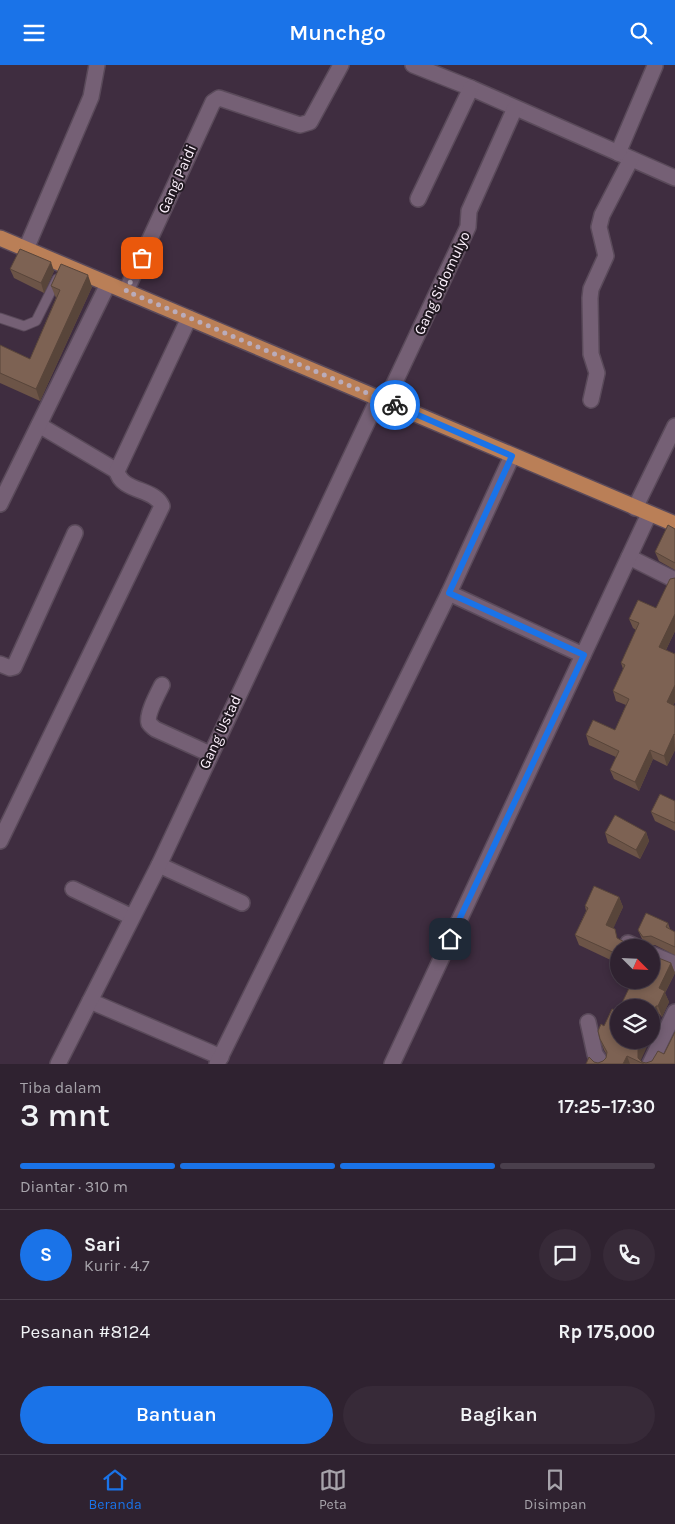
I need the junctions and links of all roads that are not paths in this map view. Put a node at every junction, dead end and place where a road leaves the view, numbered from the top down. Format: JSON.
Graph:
{"nodes":[{"id":1,"x":97,"y":65,"type":"edge"},
{"id":2,"x":341,"y":65,"type":"edge"},
{"id":3,"x":413,"y":65,"type":"edge"},
{"id":4,"x":655,"y":66,"type":"edge"},
{"id":5,"x":470,"y":89,"type":"junction"},
{"id":6,"x":515,"y":108,"type":"junction"},
{"id":7,"x":625,"y":156,"type":"junction"},
{"id":8,"x":675,"y":178,"type":"edge"},
{"id":9,"x":418,"y":199,"type":"dead end"},
{"id":10,"x":0,"y":238,"type":"edge"},
{"id":11,"x":26,"y":249,"type":"junction"},
{"id":12,"x":64,"y":265,"type":"junction"},
{"id":13,"x":108,"y":284,"type":"junction"},
{"id":14,"x":126,"y":291,"type":"junction"},
{"id":15,"x":189,"y":318,"type":"junction"},
{"id":16,"x":0,"y":319,"type":"edge"},
{"id":17,"x":382,"y":400,"type":"junction"},
{"id":18,"x":591,"y":400,"type":"dead end"},
{"id":19,"x":39,"y":425,"type":"junction"},
{"id":20,"x":675,"y":426,"type":"edge"},
{"id":21,"x":512,"y":456,"type":"junction"},
{"id":22,"x":117,"y":471,"type":"junction"},
{"id":23,"x":0,"y":504,"type":"edge"},
{"id":24,"x":642,"y":511,"type":"junction"},
{"id":25,"x":675,"y":524,"type":"edge"},
{"id":26,"x":75,"y":533,"type":"dead end"},
{"id":27,"x":629,"y":557,"type":"junction"},
{"id":28,"x":675,"y":579,"type":"edge"},
{"id":29,"x":449,"y":593,"type":"junction"},
{"id":30,"x":584,"y":655,"type":"junction"},
{"id":31,"x":0,"y":664,"type":"edge"},
{"id":32,"x":162,"y":685,"type":"dead end"},
{"id":33,"x":210,"y":754,"type":"junction"},
{"id":34,"x":0,"y":841,"type":"edge"},
{"id":35,"x":159,"y":865,"type":"junction"},
{"id":36,"x":73,"y":889,"type":"dead end"},
{"id":37,"x":242,"y":903,"type":"dead end"},
{"id":38,"x":132,"y":917,"type":"junction"},
{"id":39,"x":660,"y":958,"type":"edge"},
{"id":40,"x":675,"y":964,"type":"edge"},
{"id":41,"x":90,"y":1001,"type":"junction"},
{"id":42,"x":675,"y":1012,"type":"edge"},
{"id":43,"x":588,"y":1022,"type":"dead end"},
{"id":44,"x":219,"y":1061,"type":"edge"},
{"id":45,"x":58,"y":1064,"type":"edge"},
{"id":46,"x":392,"y":1064,"type":"edge"},
{"id":47,"x":602,"y":1064,"type":"edge"},
{"id":48,"x":650,"y":1064,"type":"edge"}],
"edges":[{"from":1,"to":11,"type":"street"},
{"from":2,"to":14,"type":"street","name":"Gang Paidi"},
{"from":3,"to":5,"type":"street"},
{"from":4,"to":7,"type":"street"},
{"from":5,"to":6,"type":"street"},
{"from":5,"to":9,"type":"street"},
{"from":6,"to":7,"type":"street"},
{"from":6,"to":17,"type":"street","name":"Gang Sidomulyo"},
{"from":7,"to":8,"type":"street"},
{"from":7,"to":18,"type":"street"},
{"from":10,"to":11,"type":"main road"},
{"from":11,"to":12,"type":"main road"},
{"from":12,"to":13,"type":"main road"},
{"from":12,"to":16,"type":"lane"},
{"from":13,"to":14,"type":"main road"},
{"from":13,"to":19,"type":"street"},
{"from":14,"to":15,"type":"main road"},
{"from":15,"to":17,"type":"main road"},
{"from":15,"to":22,"type":"street"},
{"from":17,"to":21,"type":"main road"},
{"from":17,"to":33,"type":"street","name":"Gang Ustad"},
{"from":19,"to":22,"type":"street"},
{"from":19,"to":23,"type":"street"},
{"from":20,"to":24,"type":"street"},
{"from":21,"to":24,"type":"main road"},
{"from":21,"to":29,"type":"street"},
{"from":22,"to":34,"type":"street"},
{"from":24,"to":25,"type":"main road"},
{"from":24,"to":27,"type":"street"},
{"from":26,"to":31,"type":"street"},
{"from":27,"to":28,"type":"street"},
{"from":27,"to":30,"type":"street"},
{"from":29,"to":30,"type":"street"},
{"from":29,"to":44,"type":"street"},
{"from":30,"to":46,"type":"street"},
{"from":32,"to":33,"type":"street"},
{"from":33,"to":35,"type":"street","name":"Gang Ustad"},
{"from":35,"to":37,"type":"street"},
{"from":35,"to":38,"type":"street","name":"Gang Ustad"},
{"from":36,"to":38,"type":"street"},
{"from":38,"to":41,"type":"street","name":"Gang Ustad"},
{"from":39,"to":40,"type":"street"},
{"from":41,"to":44,"type":"street"},
{"from":41,"to":45,"type":"street","name":"Gang Ustad"},
{"from":42,"to":48,"type":"street"},
{"from":43,"to":47,"type":"street"}]}
